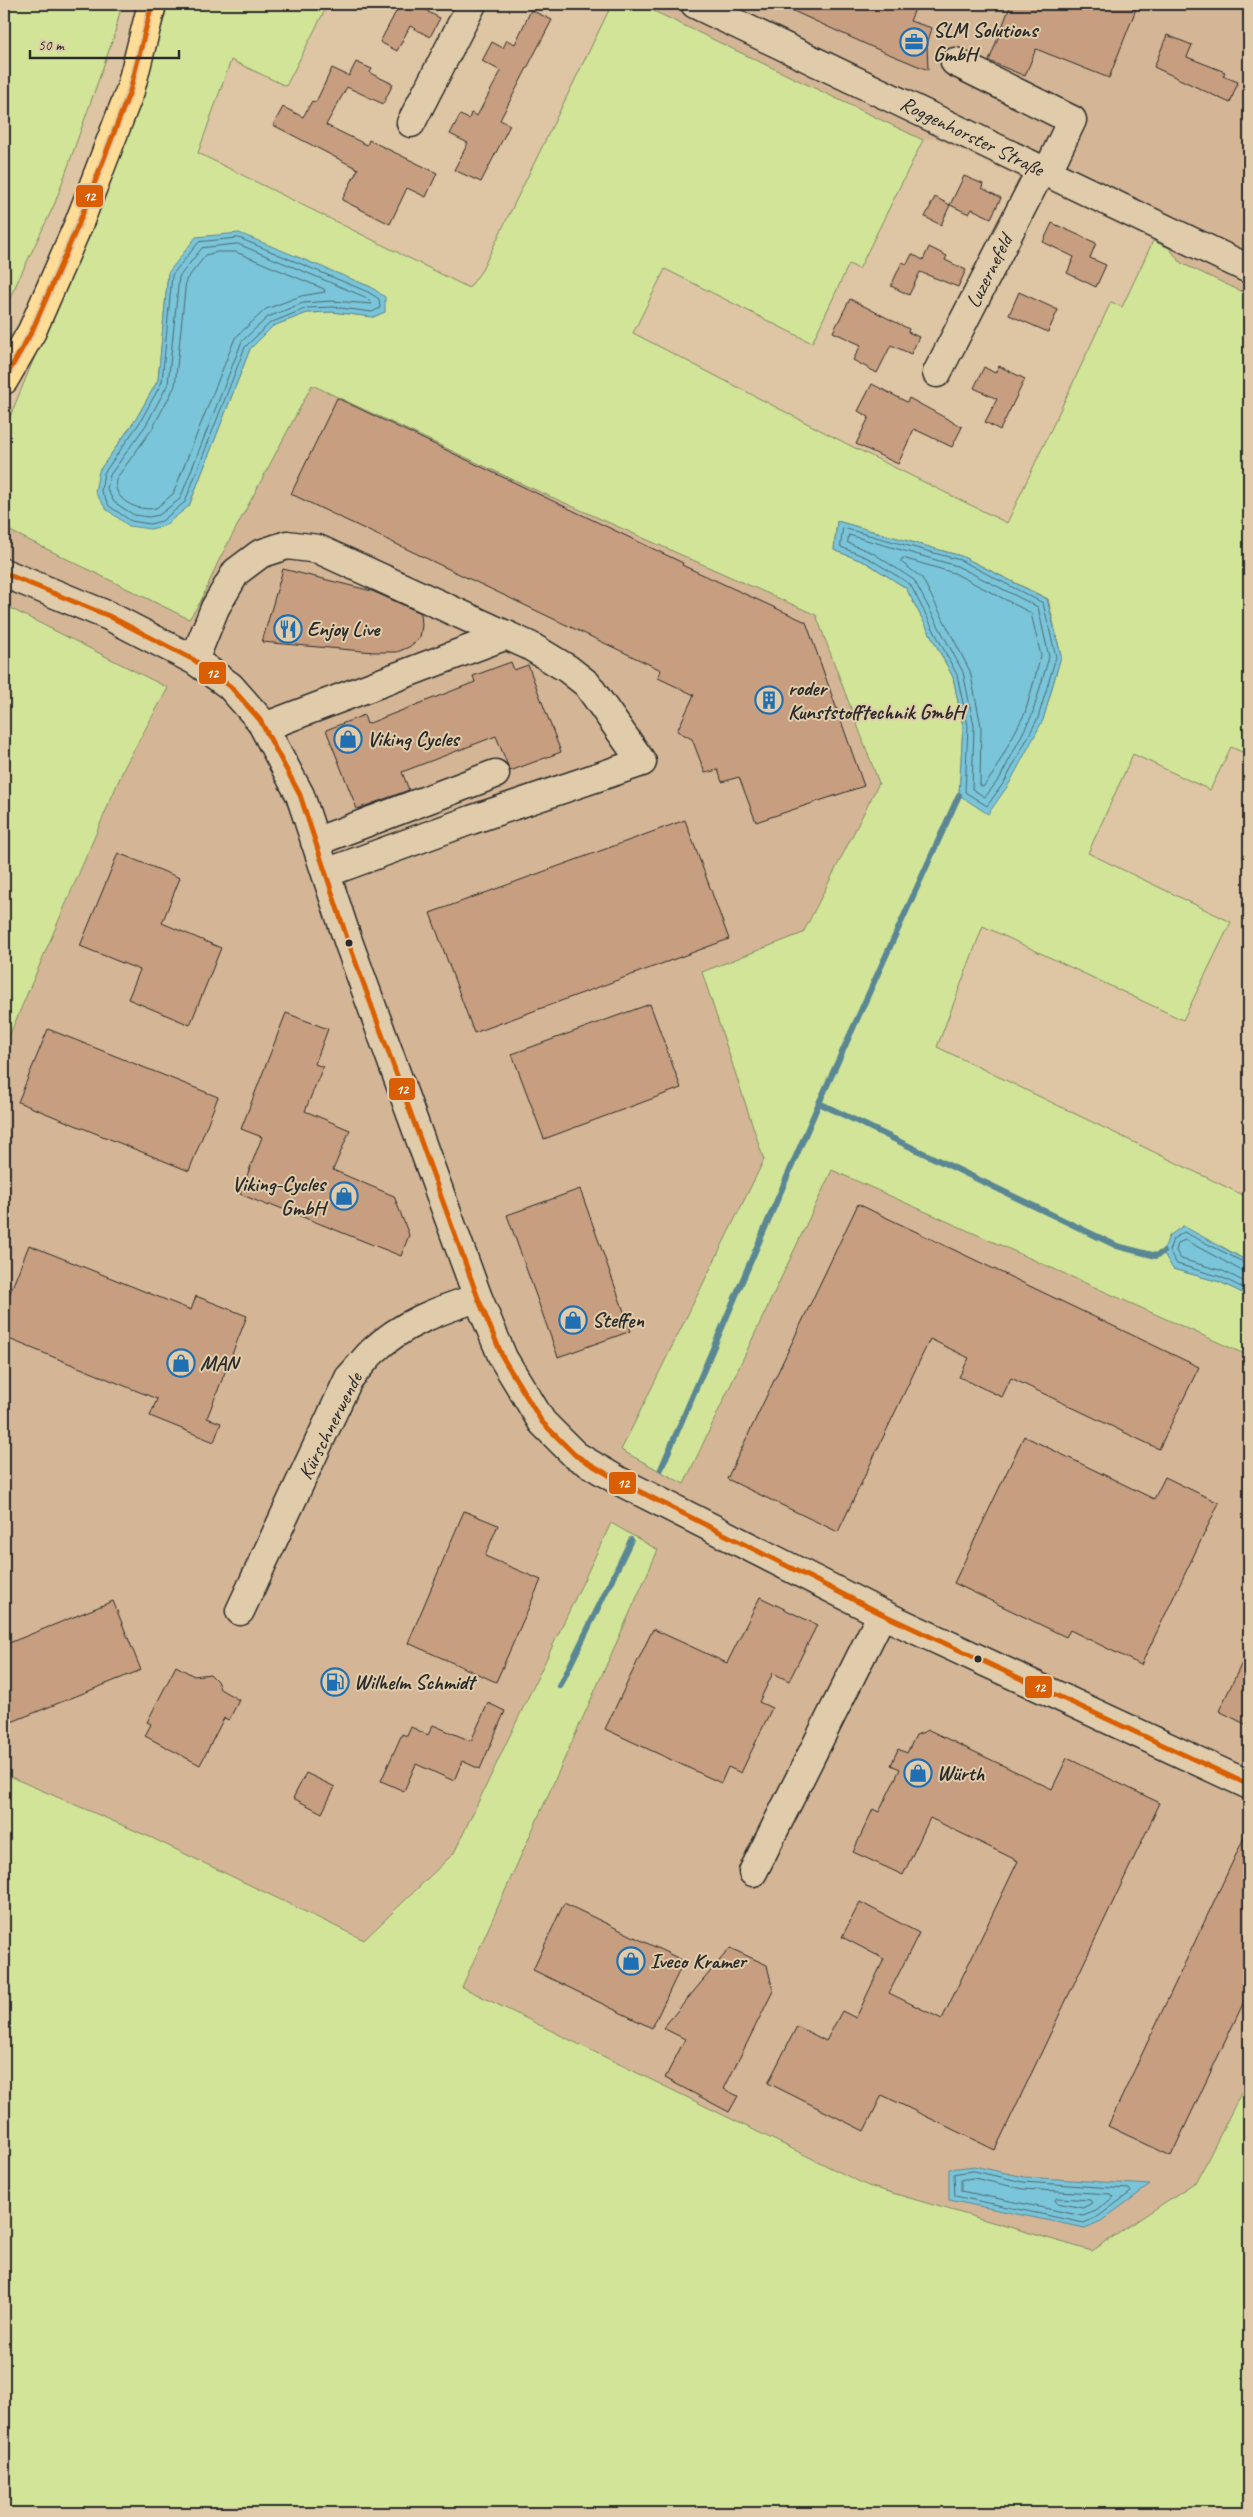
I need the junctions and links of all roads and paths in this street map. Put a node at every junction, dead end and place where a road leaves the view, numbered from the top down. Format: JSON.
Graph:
{"nodes":[{"id":1,"x":152,"y":4,"type":"edge"},
{"id":2,"x":472,"y":4,"type":"edge"},
{"id":3,"x":695,"y":4,"type":"edge"},
{"id":4,"x":955,"y":62,"type":"dead end"},
{"id":5,"x":411,"y":123,"type":"dead end"},
{"id":6,"x":1044,"y":171,"type":"junction"},
{"id":7,"x":1249,"y":269,"type":"edge"},
{"id":8,"x":937,"y":373,"type":"dead end"},
{"id":9,"x":4,"y":380,"type":"edge"},
{"id":10,"x":4,"y":573,"type":"edge"},
{"id":11,"x":507,"y":635,"type":"junction"},
{"id":12,"x":194,"y":660,"type":"junction"},
{"id":13,"x":264,"y":727,"type":"junction"},
{"id":14,"x":495,"y":774,"type":"dead end"},
{"id":15,"x":461,"y":787,"type":"junction"},
{"id":16,"x":471,"y":820,"type":"junction"},
{"id":17,"x":315,"y":842,"type":"junction"},
{"id":18,"x":326,"y":873,"type":"junction"},
{"id":19,"x":478,"y":1298,"type":"junction"},
{"id":20,"x":240,"y":1611,"type":"dead end"},
{"id":21,"x":882,"y":1614,"type":"junction"},
{"id":22,"x":1249,"y":1785,"type":"edge"},
{"id":23,"x":753,"y":1872,"type":"dead end"}],
"edges":[{"from":1,"to":9,"type":"main road"},
{"from":2,"to":5,"type":"street"},
{"from":3,"to":6,"type":"street","name":"Roggenhorster Straße"},
{"from":4,"to":6,"type":"street","name":"Luzernefeld"},
{"from":6,"to":7,"type":"street","name":"Roggenhorster Straße"},
{"from":6,"to":8,"type":"street","name":"Luzernefeld"},
{"from":10,"to":12,"type":"street"},
{"from":11,"to":12,"type":"street"},
{"from":11,"to":13,"type":"street"},
{"from":11,"to":16,"type":"street"},
{"from":12,"to":13,"type":"street"},
{"from":13,"to":17,"type":"street"},
{"from":14,"to":15,"type":"street"},
{"from":15,"to":16,"type":"street"},
{"from":15,"to":17,"type":"street"},
{"from":16,"to":18,"type":"street"},
{"from":17,"to":18,"type":"street"},
{"from":18,"to":19,"type":"street"},
{"from":19,"to":20,"type":"street","name":"Kürschnerwende"},
{"from":19,"to":21,"type":"street"},
{"from":21,"to":22,"type":"street"},
{"from":21,"to":23,"type":"street"}]}
